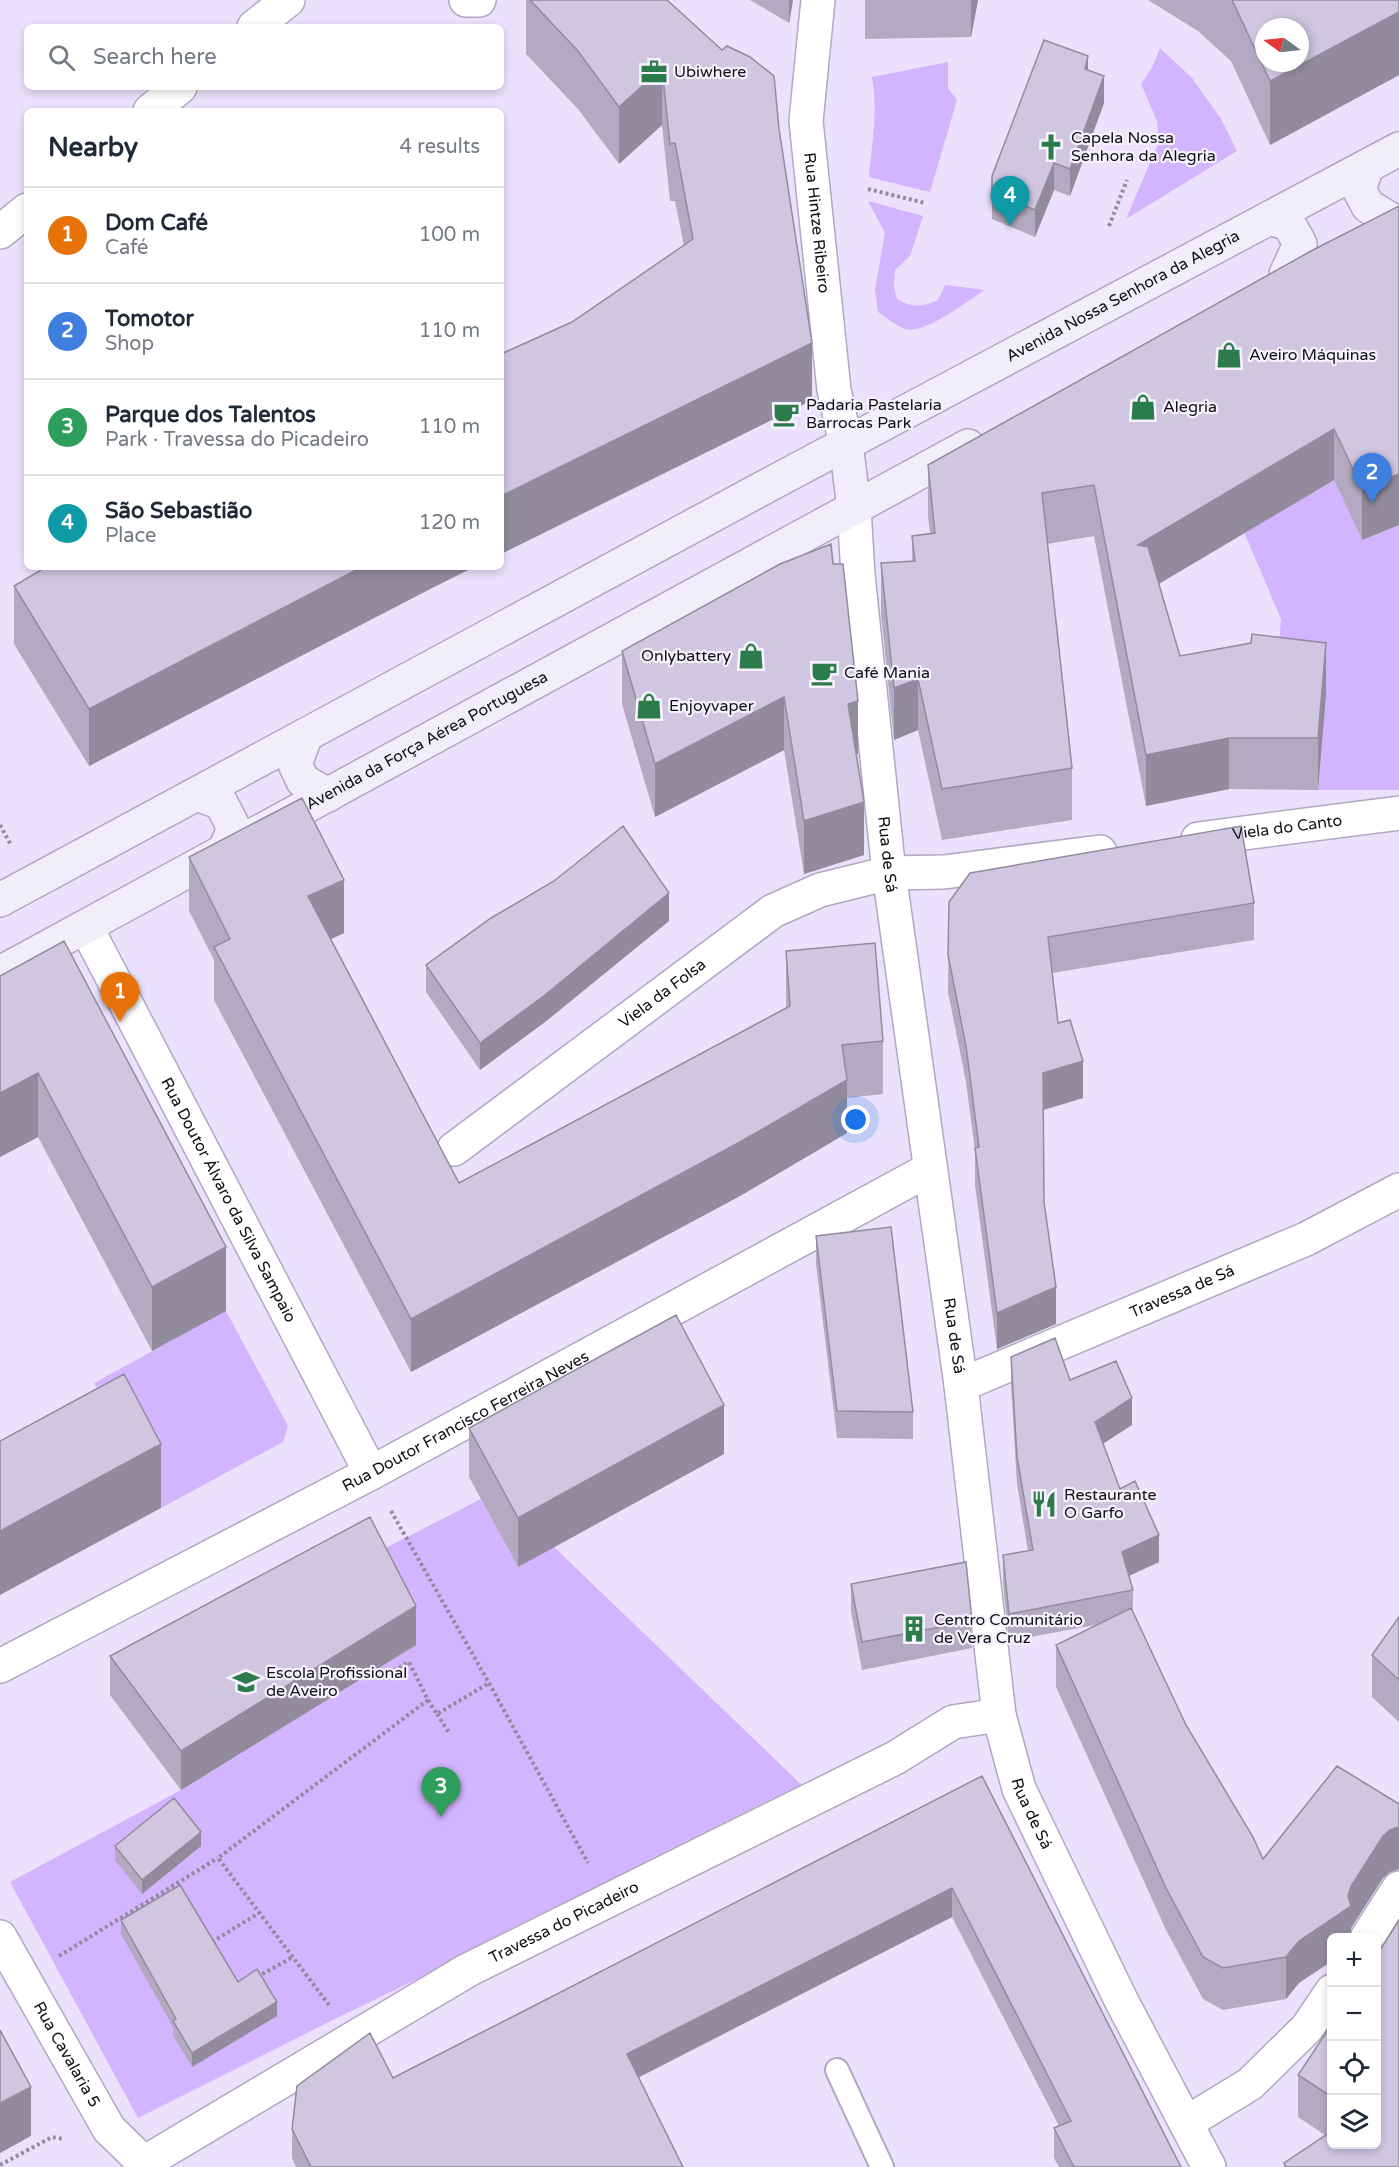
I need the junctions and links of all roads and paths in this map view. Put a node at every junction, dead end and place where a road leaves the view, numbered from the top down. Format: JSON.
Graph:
{"nodes":[{"id":1,"x":288,"y":0,"type":"edge"},
{"id":2,"x":466,"y":0,"type":"edge"},
{"id":3,"x":479,"y":0,"type":"edge"},
{"id":4,"x":818,"y":0,"type":"edge"},
{"id":5,"x":258,"y":24,"type":"edge"},
{"id":6,"x":176,"y":90,"type":"edge"},
{"id":7,"x":775,"y":106,"type":"edge"},
{"id":8,"x":154,"y":108,"type":"edge"},
{"id":9,"x":806,"y":121,"type":"junction"},
{"id":10,"x":1399,"y":149,"type":"edge"},
{"id":11,"x":1366,"y":166,"type":"junction"},
{"id":12,"x":1126,"y":180,"type":"dead end"},
{"id":13,"x":868,"y":189,"type":"dead end"},
{"id":14,"x":925,"y":204,"type":"dead end"},
{"id":15,"x":24,"y":212,"type":"edge"},
{"id":16,"x":1394,"y":215,"type":"edge"},
{"id":17,"x":1270,"y":218,"type":"junction"},
{"id":18,"x":1109,"y":226,"type":"dead end"},
{"id":19,"x":0,"y":232,"type":"edge"},
{"id":20,"x":1358,"y":235,"type":"edge"},
{"id":21,"x":1327,"y":252,"type":"edge"},
{"id":22,"x":1286,"y":274,"type":"junction"},
{"id":23,"x":1255,"y":291,"type":"edge"},
{"id":24,"x":995,"y":432,"type":"edge"},
{"id":25,"x":846,"y":444,"type":"junction"},
{"id":26,"x":854,"y":508,"type":"junction"},
{"id":27,"x":306,"y":735,"type":"junction"},
{"id":28,"x":197,"y":794,"type":"junction"},
{"id":29,"x":328,"y":795,"type":"junction"},
{"id":30,"x":1399,"y":813,"type":"edge"},
{"id":31,"x":1166,"y":843,"type":"edge"},
{"id":32,"x":1131,"y":848,"type":"edge"},
{"id":33,"x":224,"y":852,"type":"junction"},
{"id":34,"x":888,"y":873,"type":"junction"},
{"id":35,"x":0,"y":900,"type":"edge"},
{"id":36,"x":86,"y":927,"type":"junction"},
{"id":37,"x":0,"y":973,"type":"edge"},
{"id":38,"x":454,"y":1149,"type":"dead end"},
{"id":39,"x":930,"y":1169,"type":"junction"},
{"id":40,"x":1399,"y":1190,"type":"edge"},
{"id":41,"x":961,"y":1385,"type":"junction"},
{"id":42,"x":371,"y":1473,"type":"junction"},
{"id":43,"x":0,"y":1666,"type":"edge"},
{"id":44,"x":378,"y":1668,"type":"dead end"},
{"id":45,"x":489,"y":1683,"type":"junction"},
{"id":46,"x":428,"y":1700,"type":"junction"},
{"id":47,"x":437,"y":1714,"type":"junction"},
{"id":48,"x":999,"y":1715,"type":"junction"},
{"id":49,"x":449,"y":1733,"type":"dead end"},
{"id":50,"x":218,"y":1858,"type":"junction"},
{"id":51,"x":175,"y":1885,"type":"junction"},
{"id":52,"x":1399,"y":1888,"type":"edge"},
{"id":53,"x":182,"y":1893,"type":"edge"},
{"id":54,"x":608,"y":1900,"type":"junction"},
{"id":55,"x":259,"y":1913,"type":"junction"},
{"id":56,"x":1369,"y":1933,"type":"edge"},
{"id":57,"x":0,"y":1937,"type":"edge"},
{"id":58,"x":216,"y":1948,"type":"edge"},
{"id":59,"x":293,"y":1958,"type":"junction"},
{"id":60,"x":22,"y":1978,"type":"junction"},
{"id":61,"x":248,"y":1983,"type":"edge"},
{"id":62,"x":1327,"y":1998,"type":"edge"},
{"id":63,"x":355,"y":2039,"type":"junction"},
{"id":64,"x":837,"y":2070,"type":"dead end"},
{"id":65,"x":1186,"y":2123,"type":"junction"},
{"id":66,"x":75,"y":2140,"type":"dead end"},
{"id":67,"x":144,"y":2163,"type":"joint"},
{"id":68,"x":0,"y":2165,"type":"edge"},
{"id":69,"x":882,"y":2167,"type":"edge"},
{"id":70,"x":1209,"y":2167,"type":"edge"}],
"edges":[{"from":1,"to":5,"type":"street"},
{"from":2,"to":3,"type":"street"},
{"from":4,"to":9,"type":"street","name":"Rua Hintze Ribeiro"},
{"from":6,"to":8,"type":"street"},
{"from":7,"to":9,"type":"street"},
{"from":9,"to":25,"type":"street","name":"Rua Hintze Ribeiro"},
{"from":10,"to":11,"type":"street","name":"Avenida Nossa Senhora da Alegria"},
{"from":11,"to":16,"type":"street"},
{"from":11,"to":17,"type":"street","name":"Avenida Nossa Senhora da Alegria"},
{"from":12,"to":18,"type":"path"},
{"from":13,"to":14,"type":"path"},
{"from":15,"to":19,"type":"street"},
{"from":16,"to":20,"type":"street"},
{"from":17,"to":22,"type":"street"},
{"from":17,"to":25,"type":"street","name":"Avenida Nossa Senhora da Alegria"},
{"from":21,"to":22,"type":"street"},
{"from":22,"to":23,"type":"street"},
{"from":24,"to":26,"type":"street"},
{"from":25,"to":26,"type":"street"},
{"from":25,"to":27,"type":"street"},
{"from":26,"to":29,"type":"street","name":"Avenida da Força Aérea Portuguesa"},
{"from":26,"to":34,"type":"street","name":"Rua de Sá"},
{"from":27,"to":28,"type":"street"},
{"from":27,"to":29,"type":"street"},
{"from":28,"to":33,"type":"street"},
{"from":28,"to":35,"type":"street"},
{"from":29,"to":33,"type":"street","name":"Avenida da Força Aérea Portuguesa"},
{"from":30,"to":31,"type":"street","name":"Viela do Canto"},
{"from":32,"to":34,"type":"street"},
{"from":33,"to":36,"type":"street","name":"Avenida da Força Aérea Portuguesa"},
{"from":34,"to":38,"type":"street","name":"Viela da Folsa"},
{"from":34,"to":39,"type":"street","name":"Rua de Sá"},
{"from":36,"to":37,"type":"street","name":"Avenida da Força Aérea Portuguesa"},
{"from":36,"to":42,"type":"street","name":"Rua Doutor Álvaro da Silva Sampaio"},
{"from":39,"to":41,"type":"street","name":"Rua de Sá"},
{"from":39,"to":42,"type":"street","name":"Rua Doutor Francisco Ferreira Neves"},
{"from":40,"to":41,"type":"street","name":"Travessa de Sá"},
{"from":41,"to":48,"type":"street","name":"Rua de Sá"},
{"from":42,"to":43,"type":"street","name":"Rua Doutor Francisco Ferreira Neves"},
{"from":42,"to":45,"type":"path"},
{"from":44,"to":46,"type":"path"},
{"from":45,"to":47,"type":"path"},
{"from":45,"to":54,"type":"path"},
{"from":46,"to":47,"type":"path"},
{"from":46,"to":50,"type":"path"},
{"from":47,"to":49,"type":"path"},
{"from":48,"to":54,"type":"street","name":"Travessa do Picadeiro"},
{"from":48,"to":65,"type":"street","name":"Rua de Sá"},
{"from":50,"to":51,"type":"path"},
{"from":50,"to":55,"type":"path"},
{"from":51,"to":53,"type":"path"},
{"from":51,"to":60,"type":"path"},
{"from":52,"to":56,"type":"street"},
{"from":54,"to":63,"type":"street","name":"Travessa do Picadeiro"},
{"from":55,"to":58,"type":"path"},
{"from":55,"to":59,"type":"path"},
{"from":57,"to":60,"type":"street","name":"Rua Cavalaria 5"},
{"from":59,"to":61,"type":"path"},
{"from":59,"to":63,"type":"path"},
{"from":60,"to":67,"type":"street","name":"Rua Cavalaria 5"},
{"from":62,"to":65,"type":"street"},
{"from":63,"to":67,"type":"street","name":"Travessa do Picadeiro"},
{"from":64,"to":69,"type":"lane"},
{"from":65,"to":70,"type":"street","name":"Rua de Sá"},
{"from":66,"to":68,"type":"path"}]}
